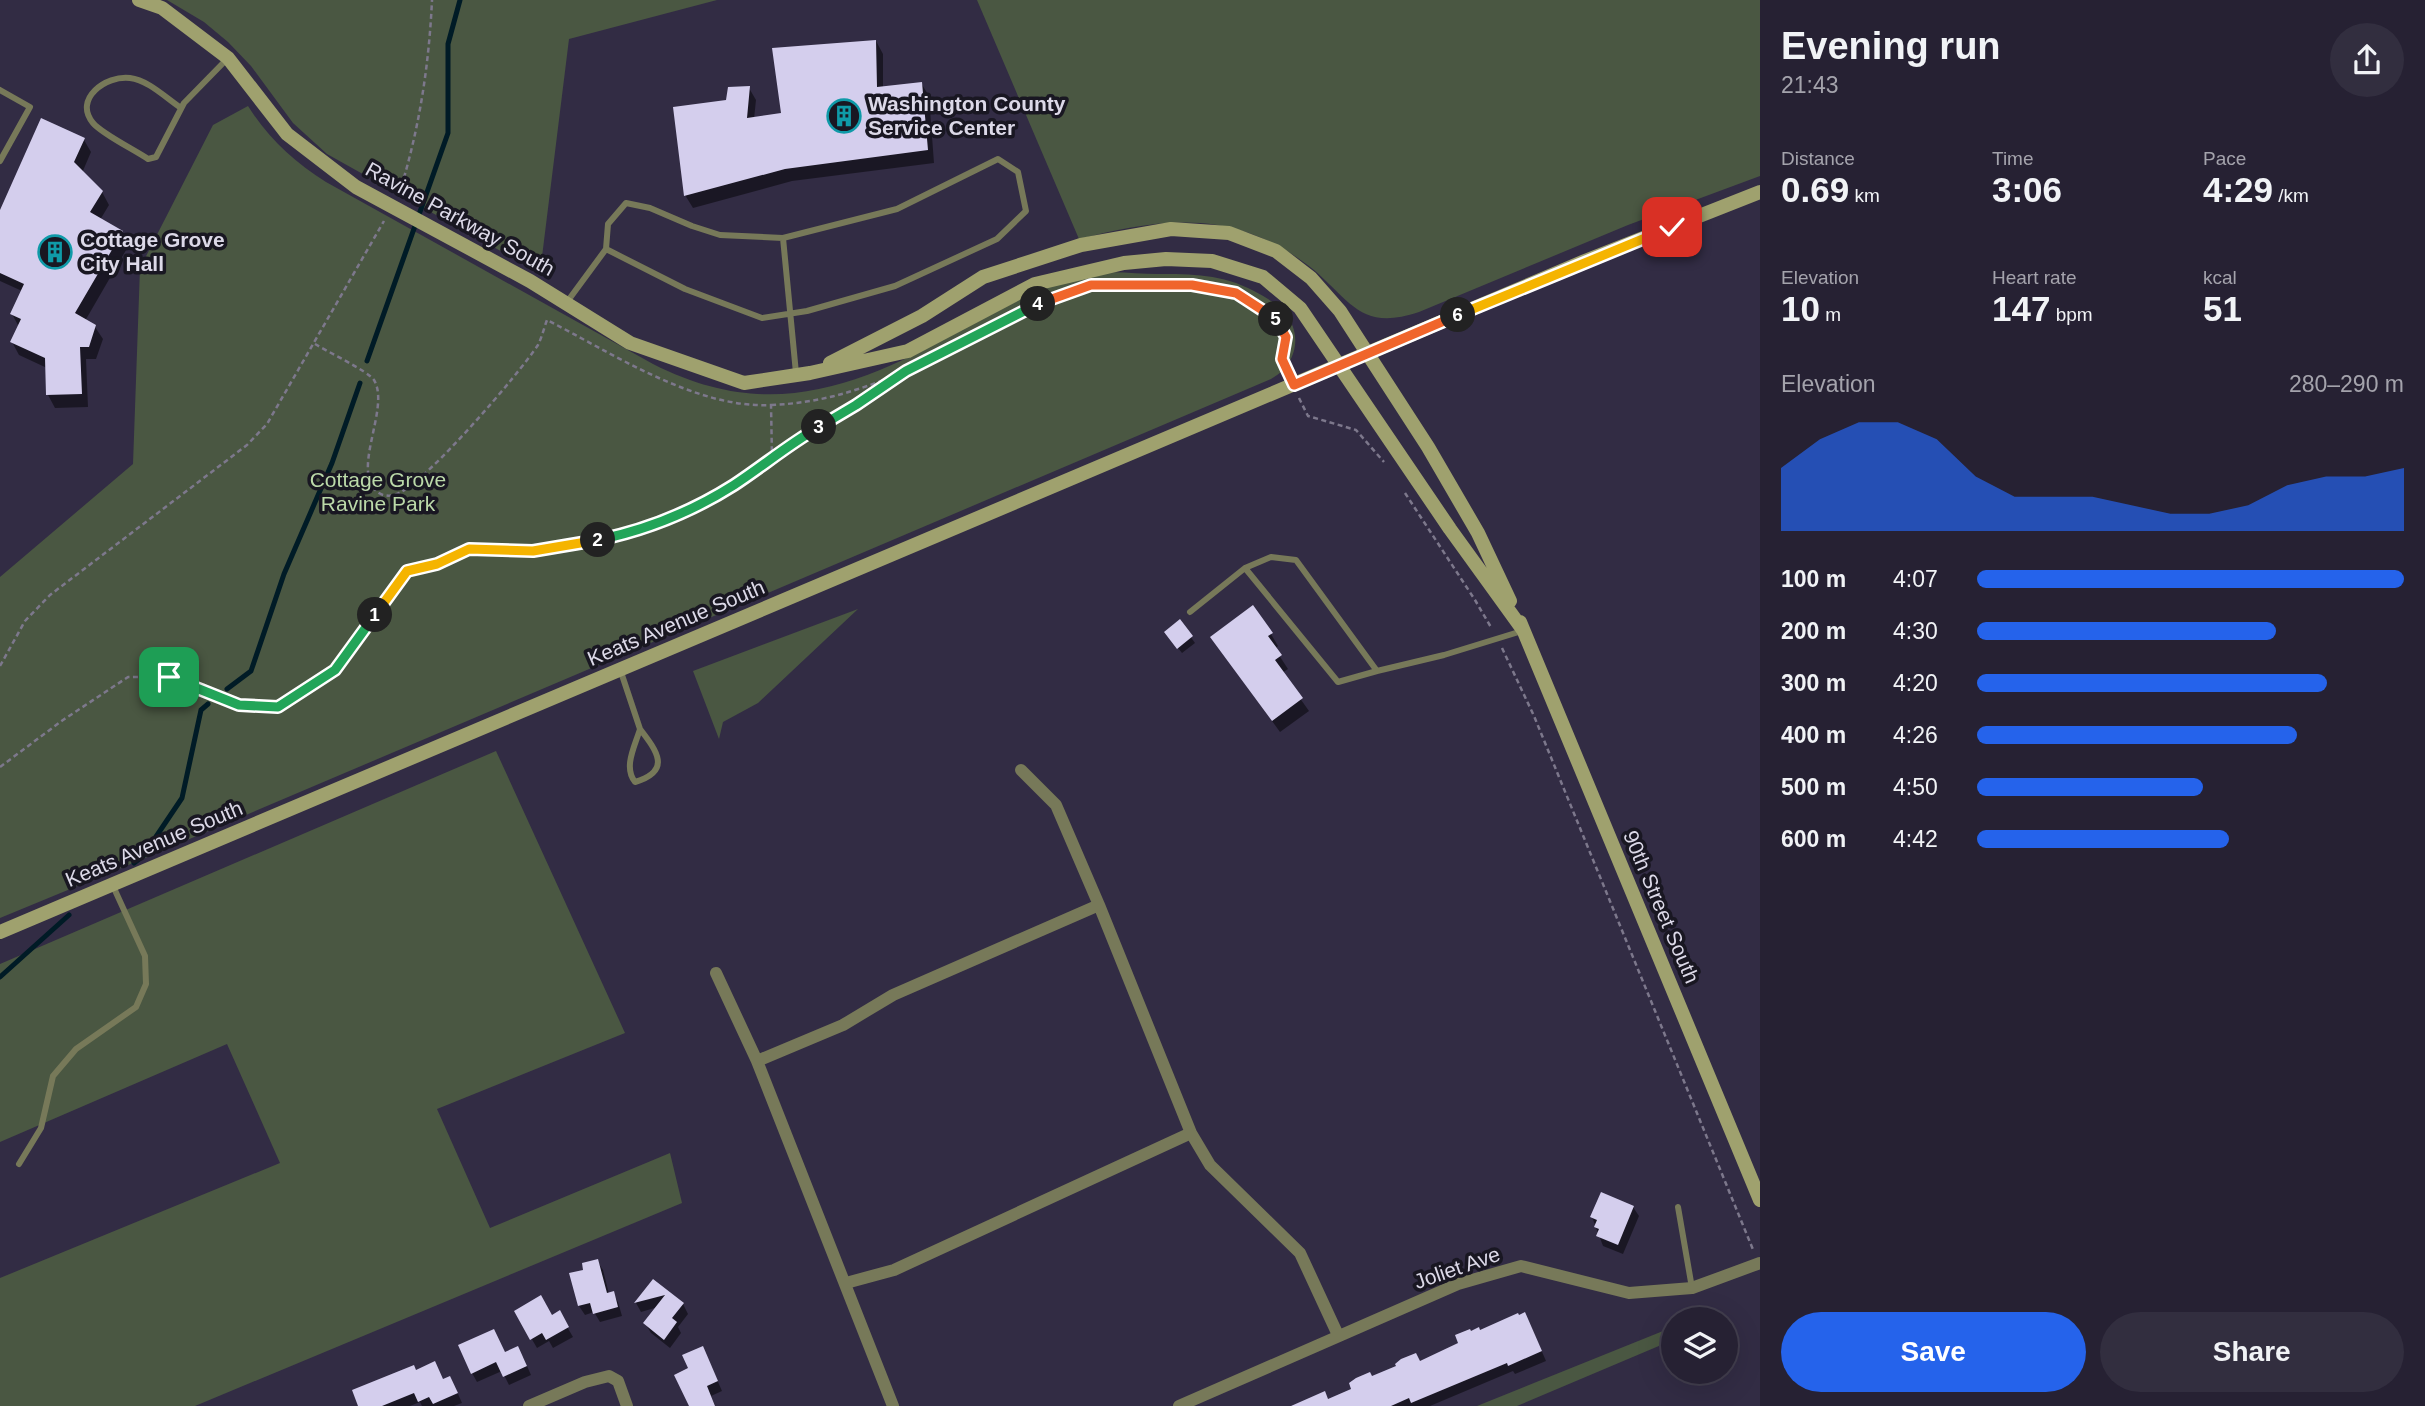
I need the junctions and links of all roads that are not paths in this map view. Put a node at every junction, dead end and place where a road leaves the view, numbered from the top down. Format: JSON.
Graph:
{"nodes":[{"id":1,"x":139,"y":0,"type":"edge"},
{"id":2,"x":228,"y":58,"type":"junction"},
{"id":3,"x":0,"y":90,"type":"edge"},
{"id":4,"x":181,"y":108,"type":"junction"},
{"id":5,"x":0,"y":161,"type":"edge"},
{"id":6,"x":1760,"y":192,"type":"edge"},
{"id":7,"x":783,"y":238,"type":"junction"},
{"id":8,"x":606,"y":249,"type":"junction"},
{"id":9,"x":566,"y":304,"type":"junction"},
{"id":10,"x":791,"y":314,"type":"junction"},
{"id":11,"x":1369,"y":354,"type":"junction"},
{"id":12,"x":1340,"y":366,"type":"junction"},
{"id":13,"x":803,"y":374,"type":"junction"},
{"id":14,"x":1245,"y":568,"type":"junction"},
{"id":15,"x":1190,"y":612,"type":"dead end"},
{"id":16,"x":1523,"y":630,"type":"junction"},
{"id":17,"x":621,"y":669,"type":"junction"},
{"id":18,"x":1377,"y":671,"type":"junction"},
{"id":19,"x":640,"y":729,"type":"junction"},
{"id":20,"x":1021,"y":770,"type":"dead end"},
{"id":21,"x":112,"y":885,"type":"junction"},
{"id":22,"x":1099,"y":905,"type":"junction"},
{"id":23,"x":0,"y":932,"type":"edge"},
{"id":24,"x":716,"y":973,"type":"dead end"},
{"id":25,"x":757,"y":1061,"type":"junction"},
{"id":26,"x":1191,"y":1133,"type":"junction"},
{"id":27,"x":19,"y":1164,"type":"dead end"},
{"id":28,"x":1760,"y":1200,"type":"edge"},
{"id":29,"x":1678,"y":1206,"type":"dead end"},
{"id":30,"x":1759,"y":1263,"type":"edge"},
{"id":31,"x":846,"y":1283,"type":"junction"},
{"id":32,"x":1692,"y":1288,"type":"junction"},
{"id":33,"x":1338,"y":1335,"type":"junction"},
{"id":34,"x":529,"y":1406,"type":"edge"},
{"id":35,"x":627,"y":1406,"type":"edge"},
{"id":36,"x":893,"y":1406,"type":"edge"},
{"id":37,"x":1179,"y":1406,"type":"edge"}],
"edges":[{"from":1,"to":2,"type":"street","name":"Ravine Parkway South"},
{"from":2,"to":4,"type":"lane"},
{"from":2,"to":9,"type":"street","name":"Ravine Parkway South"},
{"from":3,"to":5,"type":"lane"},
{"from":4,"to":4,"type":"lane"},
{"from":6,"to":11,"type":"street","name":"Keats Avenue South"},
{"from":7,"to":8,"type":"lane"},
{"from":7,"to":10,"type":"lane"},
{"from":7,"to":10,"type":"lane"},
{"from":8,"to":9,"type":"lane"},
{"from":8,"to":10,"type":"lane"},
{"from":9,"to":13,"type":"street","name":"Ravine Parkway South"},
{"from":10,"to":13,"type":"lane"},
{"from":11,"to":12,"type":"street","name":"Keats Avenue South"},
{"from":11,"to":13,"type":"street","name":"Ravine Parkway South"},
{"from":11,"to":16,"type":"street","name":"90th Street South"},
{"from":12,"to":13,"type":"street","name":"Ravine Parkway South"},
{"from":12,"to":16,"type":"street","name":"90th Street South"},
{"from":12,"to":17,"type":"street","name":"Keats Avenue South"},
{"from":14,"to":15,"type":"lane"},
{"from":14,"to":18,"type":"lane"},
{"from":14,"to":18,"type":"lane"},
{"from":16,"to":18,"type":"lane"},
{"from":16,"to":28,"type":"street","name":"90th Street South"},
{"from":17,"to":19,"type":"lane"},
{"from":17,"to":21,"type":"street","name":"Keats Avenue South"},
{"from":19,"to":19,"type":"lane"},
{"from":20,"to":22,"type":"street"},
{"from":21,"to":23,"type":"street","name":"Keats Avenue South"},
{"from":21,"to":27,"type":"lane"},
{"from":22,"to":25,"type":"street"},
{"from":22,"to":26,"type":"street"},
{"from":24,"to":25,"type":"street"},
{"from":25,"to":31,"type":"street"},
{"from":26,"to":31,"type":"street"},
{"from":26,"to":33,"type":"street"},
{"from":29,"to":32,"type":"lane"},
{"from":30,"to":32,"type":"street","name":"Joliet Ave"},
{"from":31,"to":36,"type":"street"},
{"from":32,"to":33,"type":"street","name":"Joliet Ave"},
{"from":33,"to":37,"type":"street","name":"Joliet Ave"},
{"from":34,"to":35,"type":"street"}]}
